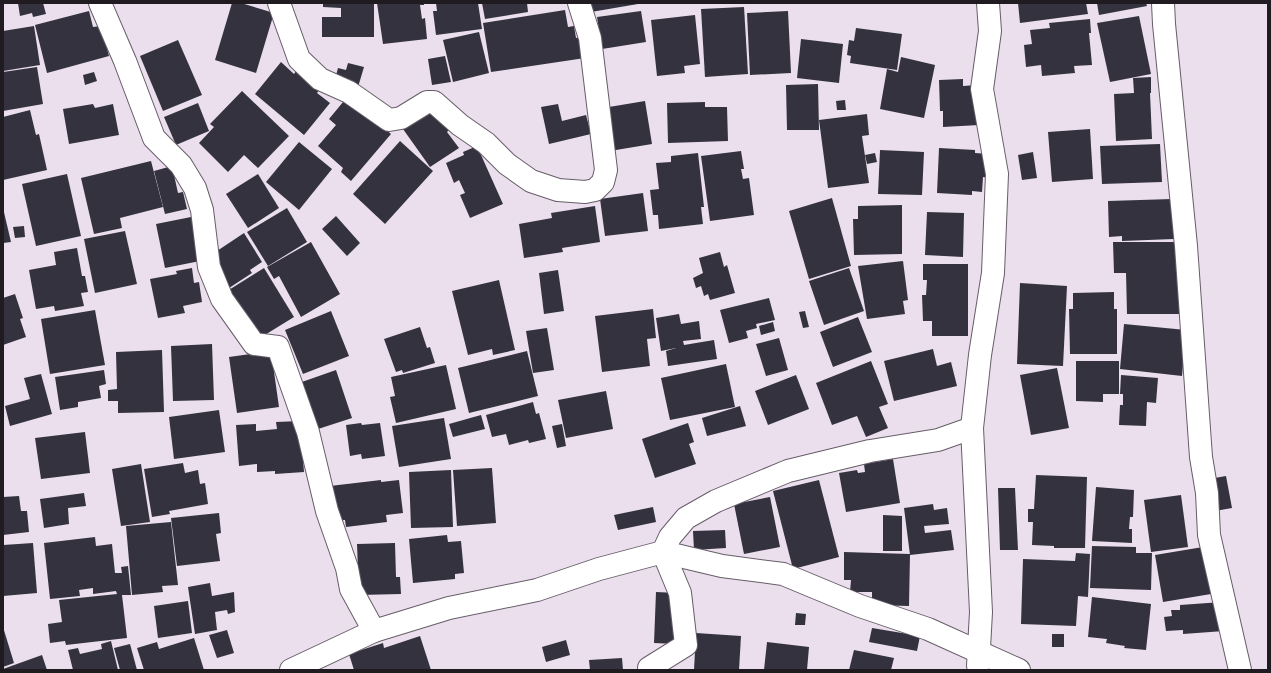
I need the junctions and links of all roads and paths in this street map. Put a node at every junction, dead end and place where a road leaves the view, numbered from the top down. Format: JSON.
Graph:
{"nodes":[{"id":1,"x":100,"y":3,"type":"edge"},
{"id":2,"x":279,"y":3,"type":"edge"},
{"id":3,"x":579,"y":3,"type":"edge"},
{"id":4,"x":988,"y":3,"type":"edge"},
{"id":5,"x":1163,"y":3,"type":"edge"},
{"id":6,"x":972,"y":428,"type":"junction"},
{"id":7,"x":663,"y":552,"type":"junction"},
{"id":8,"x":374,"y":631,"type":"junction"},
{"id":9,"x":978,"y":662,"type":"edge"},
{"id":10,"x":291,"y":670,"type":"edge"},
{"id":11,"x":649,"y":670,"type":"edge"},
{"id":12,"x":1018,"y":670,"type":"edge"},
{"id":13,"x":1240,"y":670,"type":"edge"}],
"edges":[{"from":1,"to":8,"type":"street"},
{"from":2,"to":3,"type":"street"},
{"from":4,"to":6,"type":"street"},
{"from":5,"to":13,"type":"street"},
{"from":6,"to":7,"type":"street"},
{"from":6,"to":9,"type":"street"},
{"from":7,"to":8,"type":"street"},
{"from":7,"to":9,"type":"street"},
{"from":7,"to":11,"type":"street"},
{"from":8,"to":10,"type":"street"},
{"from":9,"to":12,"type":"street"}]}
